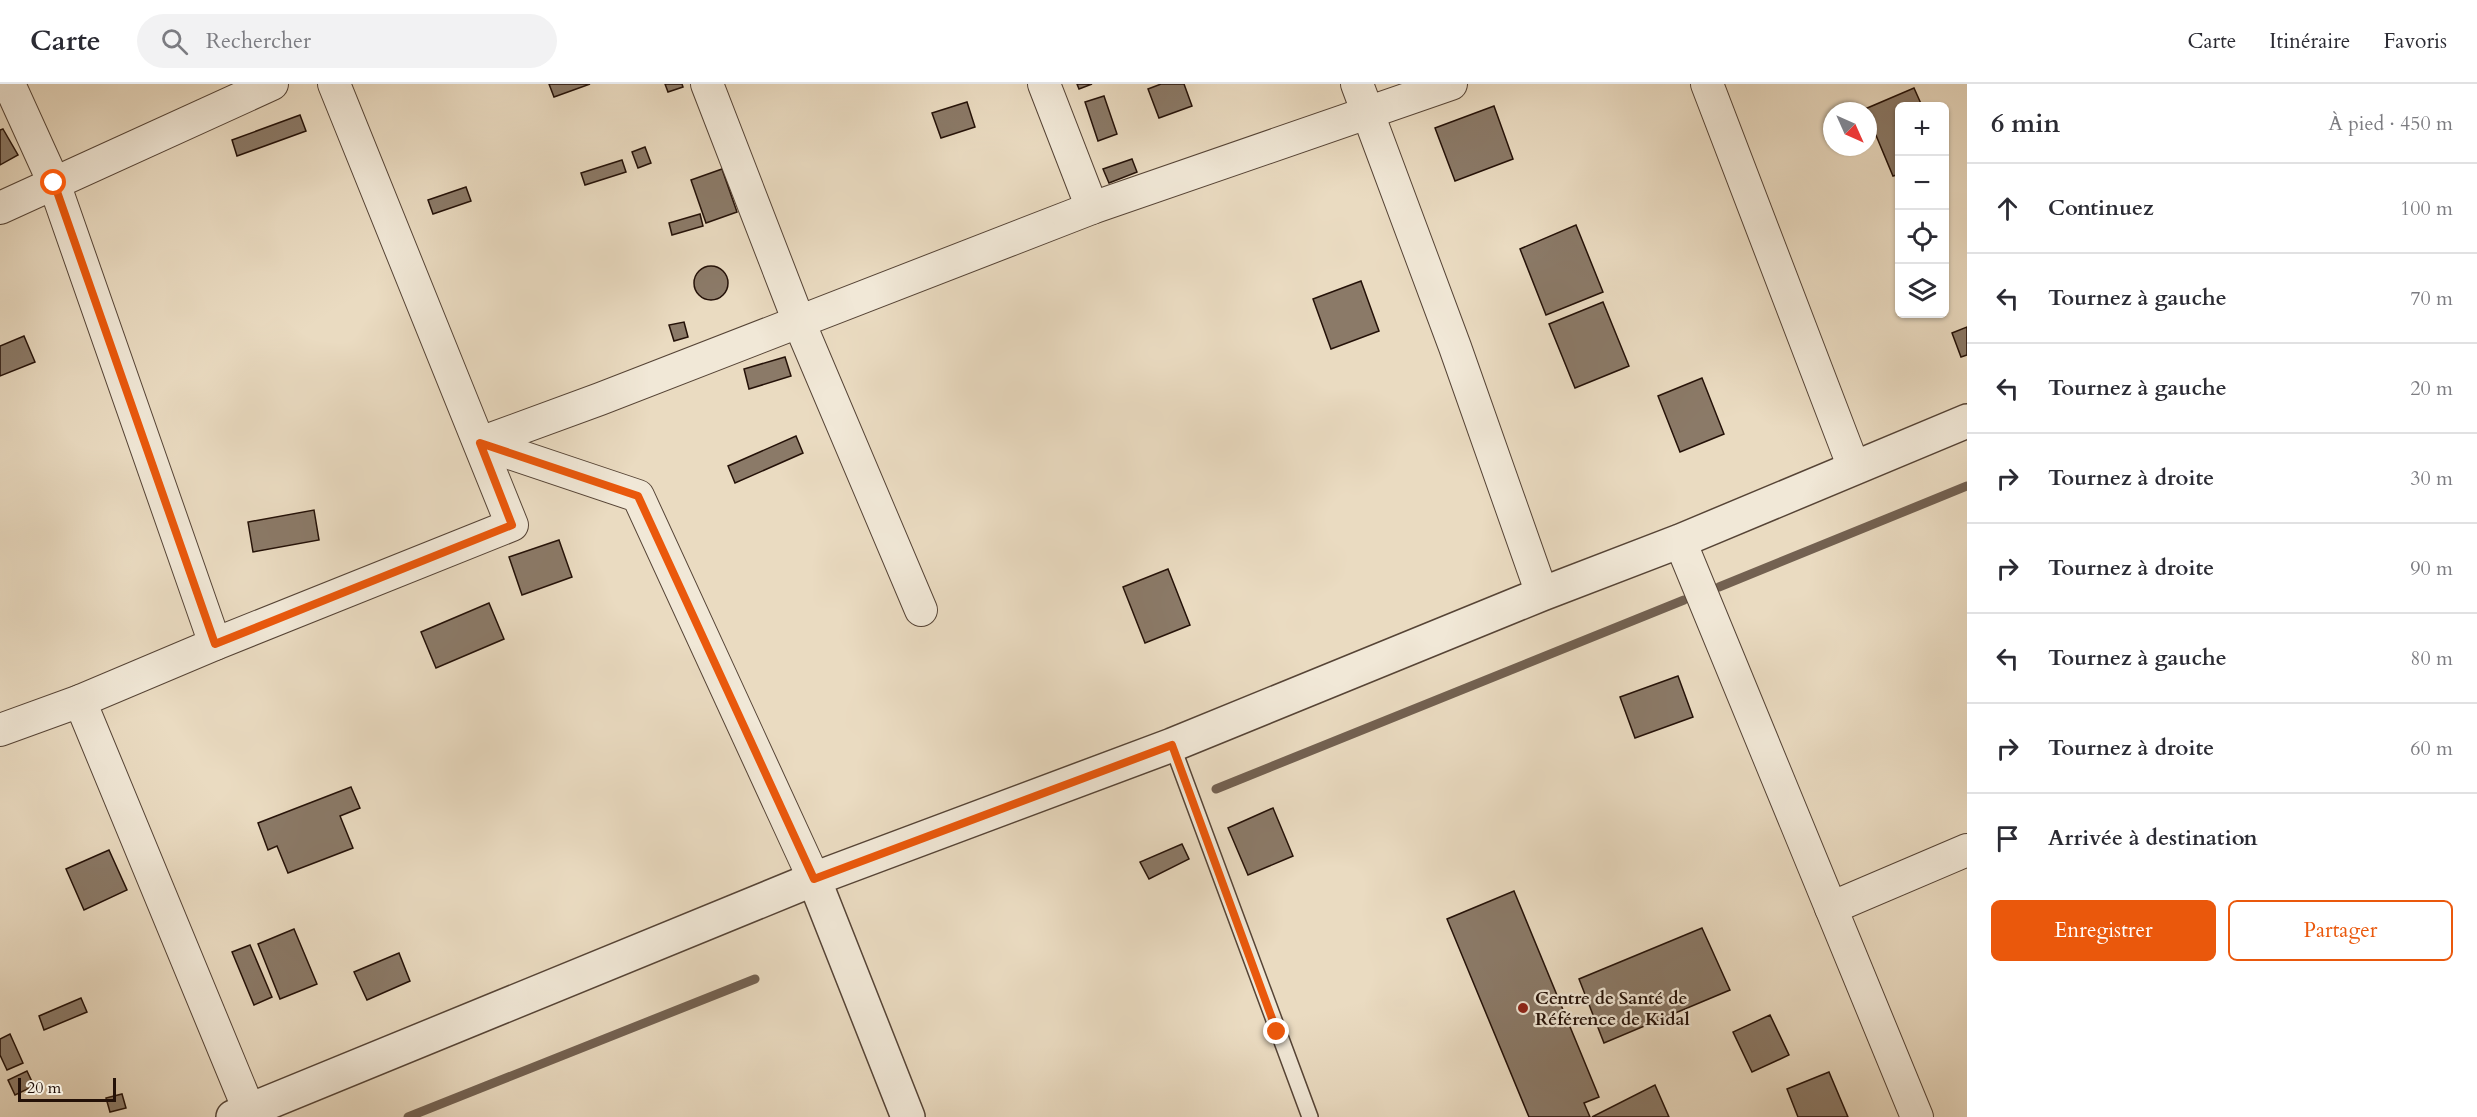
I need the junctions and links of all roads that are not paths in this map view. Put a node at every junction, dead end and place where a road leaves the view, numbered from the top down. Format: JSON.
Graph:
{"nodes":[{"id":1,"x":9,"y":84,"type":"edge"},
{"id":2,"x":272,"y":84,"type":"edge"},
{"id":3,"x":334,"y":84,"type":"edge"},
{"id":4,"x":707,"y":84,"type":"edge"},
{"id":5,"x":1044,"y":84,"type":"edge"},
{"id":6,"x":1357,"y":84,"type":"edge"},
{"id":7,"x":1451,"y":84,"type":"edge"},
{"id":8,"x":1707,"y":84,"type":"edge"},
{"id":9,"x":1368,"y":113,"type":"junction"},
{"id":10,"x":54,"y":183,"type":"junction"},
{"id":11,"x":0,"y":208,"type":"edge"},
{"id":12,"x":1092,"y":208,"type":"junction"},
{"id":13,"x":799,"y":322,"type":"junction"},
{"id":14,"x":1967,"y":422,"type":"edge"},
{"id":15,"x":480,"y":443,"type":"junction"},
{"id":16,"x":1854,"y":468,"type":"junction"},
{"id":17,"x":1680,"y":541,"type":"junction"},
{"id":18,"x":1542,"y":594,"type":"junction"},
{"id":19,"x":921,"y":610,"type":"dead end"},
{"id":20,"x":215,"y":644,"type":"junction"},
{"id":21,"x":80,"y":701,"type":"junction"},
{"id":22,"x":0,"y":730,"type":"edge"},
{"id":23,"x":1172,"y":745,"type":"junction"},
{"id":24,"x":1967,"y":850,"type":"edge"},
{"id":25,"x":814,"y":879,"type":"junction"},
{"id":26,"x":1831,"y":908,"type":"junction"},
{"id":27,"x":241,"y":1114,"type":"edge"},
{"id":28,"x":908,"y":1117,"type":"edge"},
{"id":29,"x":1310,"y":1117,"type":"edge"},
{"id":30,"x":1917,"y":1117,"type":"edge"}],
"edges":[{"from":1,"to":10,"type":"street"},
{"from":2,"to":10,"type":"street"},
{"from":3,"to":15,"type":"street"},
{"from":4,"to":13,"type":"street"},
{"from":5,"to":12,"type":"street"},
{"from":6,"to":9,"type":"street"},
{"from":7,"to":9,"type":"street"},
{"from":8,"to":16,"type":"street"},
{"from":9,"to":12,"type":"street"},
{"from":9,"to":18,"type":"street"},
{"from":10,"to":11,"type":"street"},
{"from":10,"to":20,"type":"street"},
{"from":12,"to":13,"type":"street"},
{"from":13,"to":15,"type":"street"},
{"from":13,"to":19,"type":"street"},
{"from":14,"to":16,"type":"street"},
{"from":15,"to":20,"type":"street"},
{"from":15,"to":25,"type":"street"},
{"from":16,"to":17,"type":"street"},
{"from":17,"to":18,"type":"street"},
{"from":17,"to":26,"type":"street"},
{"from":18,"to":23,"type":"street"},
{"from":20,"to":21,"type":"street"},
{"from":21,"to":22,"type":"street"},
{"from":21,"to":27,"type":"street"},
{"from":23,"to":25,"type":"street"},
{"from":23,"to":29,"type":"lane"},
{"from":24,"to":26,"type":"street"},
{"from":25,"to":27,"type":"street"},
{"from":25,"to":28,"type":"street"},
{"from":26,"to":30,"type":"street"}]}
